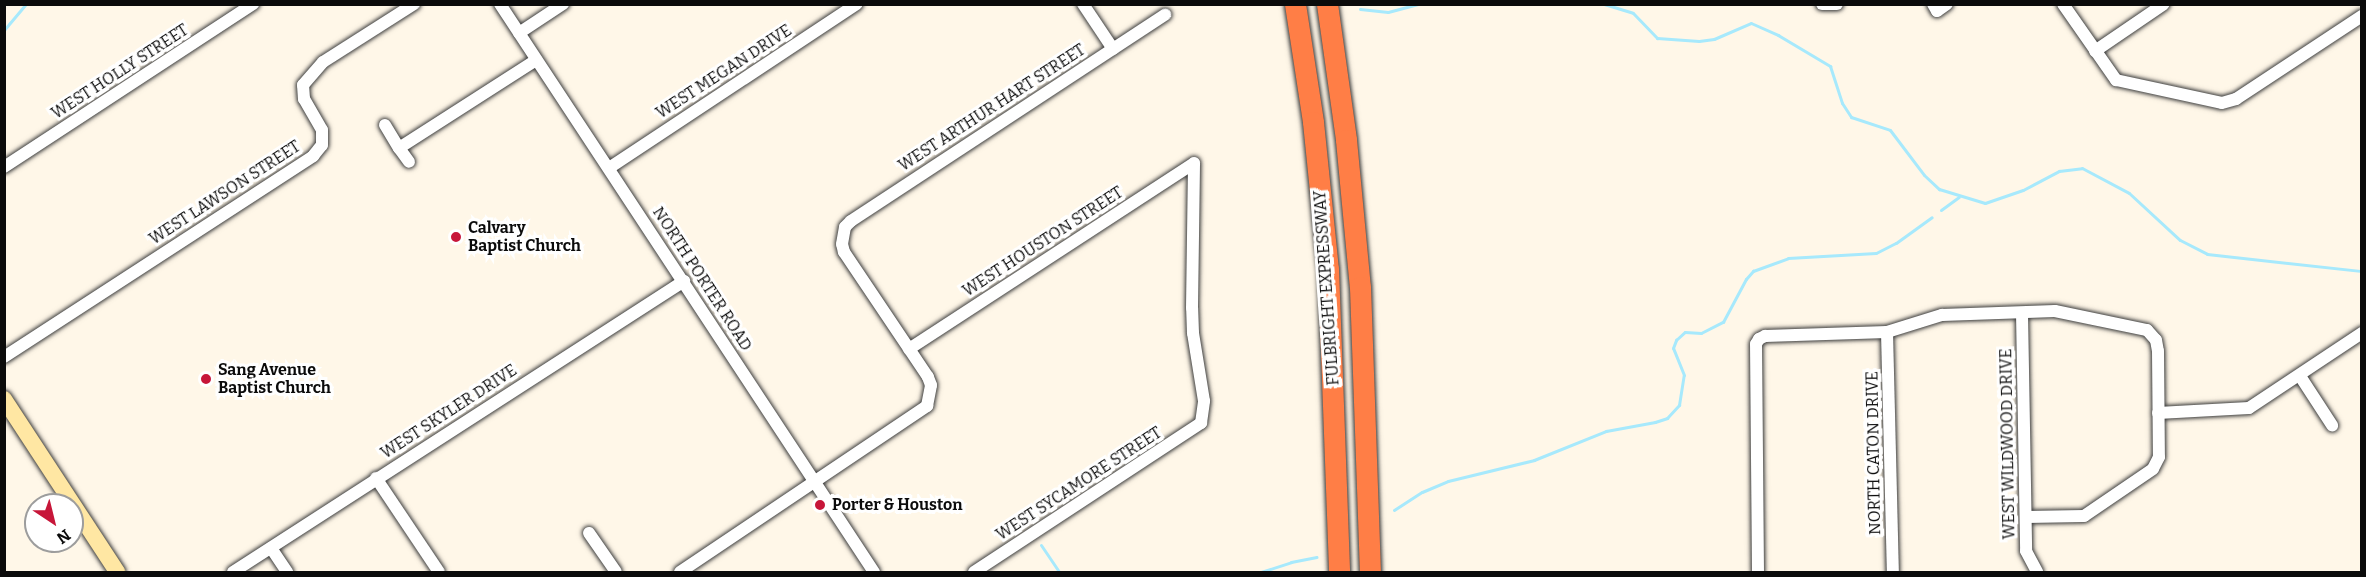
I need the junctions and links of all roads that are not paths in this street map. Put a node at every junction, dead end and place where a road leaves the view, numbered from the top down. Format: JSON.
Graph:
{"nodes":[{"id":1,"x":253,"y":4,"type":"edge"},
{"id":2,"x":414,"y":4,"type":"edge"},
{"id":3,"x":500,"y":4,"type":"edge"},
{"id":4,"x":563,"y":4,"type":"edge"},
{"id":5,"x":857,"y":4,"type":"edge"},
{"id":6,"x":1083,"y":4,"type":"edge"},
{"id":7,"x":1295,"y":4,"type":"edge"},
{"id":8,"x":1327,"y":4,"type":"edge"},
{"id":9,"x":1933,"y":4,"type":"edge"},
{"id":10,"x":1947,"y":4,"type":"edge"},
{"id":11,"x":2063,"y":4,"type":"edge"},
{"id":12,"x":2164,"y":4,"type":"edge"},
{"id":13,"x":1165,"y":15,"type":"dead end"},
{"id":14,"x":2361,"y":16,"type":"edge"},
{"id":15,"x":519,"y":33,"type":"junction"},
{"id":16,"x":1113,"y":49,"type":"junction"},
{"id":17,"x":2095,"y":51,"type":"junction"},
{"id":18,"x":537,"y":60,"type":"junction"},
{"id":19,"x":385,"y":125,"type":"dead end"},
{"id":20,"x":399,"y":148,"type":"junction"},
{"id":21,"x":409,"y":162,"type":"dead end"},
{"id":22,"x":4,"y":167,"type":"edge"},
{"id":23,"x":609,"y":168,"type":"junction"},
{"id":24,"x":684,"y":281,"type":"junction"},
{"id":25,"x":2022,"y":312,"type":"junction"},
{"id":26,"x":1887,"y":332,"type":"junction"},
{"id":27,"x":2361,"y":333,"type":"edge"},
{"id":28,"x":909,"y":349,"type":"junction"},
{"id":29,"x":4,"y":357,"type":"edge"},
{"id":30,"x":2300,"y":376,"type":"junction"},
{"id":31,"x":4,"y":399,"type":"edge"},
{"id":32,"x":2158,"y":413,"type":"junction"},
{"id":33,"x":1201,"y":423,"type":"joint"},
{"id":34,"x":2332,"y":425,"type":"dead end"},
{"id":35,"x":376,"y":478,"type":"junction"},
{"id":36,"x":816,"y":483,"type":"junction"},
{"id":37,"x":2026,"y":517,"type":"junction"},
{"id":38,"x":589,"y":533,"type":"dead end"},
{"id":39,"x":271,"y":548,"type":"junction"},
{"id":40,"x":117,"y":573,"type":"edge"},
{"id":41,"x":232,"y":573,"type":"edge"},
{"id":42,"x":287,"y":573,"type":"edge"},
{"id":43,"x":439,"y":573,"type":"edge"},
{"id":44,"x":616,"y":573,"type":"edge"},
{"id":45,"x":680,"y":573,"type":"edge"},
{"id":46,"x":874,"y":573,"type":"edge"},
{"id":47,"x":974,"y":573,"type":"edge"},
{"id":48,"x":1339,"y":573,"type":"edge"},
{"id":49,"x":1370,"y":573,"type":"edge"},
{"id":50,"x":1758,"y":573,"type":"edge"},
{"id":51,"x":1893,"y":573,"type":"edge"},
{"id":52,"x":2037,"y":573,"type":"edge"}],
"edges":[{"from":1,"to":22,"type":"street","name":"WEST HOLLY STREET"},
{"from":2,"to":29,"type":"street","name":"WEST LAWSON STREET"},
{"from":3,"to":15,"type":"street","name":"NORTH PORTER ROAD"},
{"from":4,"to":15,"type":"street"},
{"from":5,"to":23,"type":"street","name":"WEST MEGAN DRIVE"},
{"from":6,"to":16,"type":"street"},
{"from":7,"to":48,"type":"highway","name":"FULBRIGHT EXPRESSWAY"},
{"from":8,"to":49,"type":"highway","name":"FULBRIGHT EXPRESSWAY"},
{"from":9,"to":10,"type":"street"},
{"from":11,"to":17,"type":"street"},
{"from":12,"to":17,"type":"street"},
{"from":13,"to":16,"type":"street","name":"WEST ARTHUR HART STREET"},
{"from":14,"to":17,"type":"street"},
{"from":15,"to":18,"type":"street","name":"NORTH PORTER ROAD"},
{"from":16,"to":28,"type":"street","name":"WEST ARTHUR HART STREET"},
{"from":18,"to":20,"type":"street"},
{"from":18,"to":23,"type":"street","name":"NORTH PORTER ROAD"},
{"from":19,"to":20,"type":"street"},
{"from":20,"to":21,"type":"street"},
{"from":23,"to":24,"type":"street","name":"NORTH PORTER ROAD"},
{"from":24,"to":35,"type":"street","name":"WEST SKYLER DRIVE"},
{"from":24,"to":36,"type":"street","name":"NORTH PORTER ROAD"},
{"from":25,"to":26,"type":"street"},
{"from":25,"to":32,"type":"street"},
{"from":25,"to":37,"type":"street","name":"WEST WILDWOOD DRIVE"},
{"from":26,"to":50,"type":"street"},
{"from":26,"to":51,"type":"street","name":"NORTH CATON DRIVE"},
{"from":27,"to":30,"type":"street"},
{"from":28,"to":33,"type":"street","name":"WEST HOUSTON STREET"},
{"from":28,"to":36,"type":"street"},
{"from":30,"to":32,"type":"street"},
{"from":30,"to":34,"type":"street"},
{"from":31,"to":40,"type":"street"},
{"from":32,"to":37,"type":"street"},
{"from":33,"to":47,"type":"street","name":"WEST SYCAMORE STREET"},
{"from":35,"to":39,"type":"street","name":"WEST SKYLER DRIVE"},
{"from":35,"to":43,"type":"street"},
{"from":36,"to":45,"type":"street"},
{"from":36,"to":46,"type":"street","name":"NORTH PORTER ROAD"},
{"from":37,"to":52,"type":"street","name":"WEST WILDWOOD DRIVE"},
{"from":38,"to":44,"type":"street"},
{"from":39,"to":41,"type":"street","name":"WEST SKYLER DRIVE"},
{"from":39,"to":42,"type":"street"}]}
